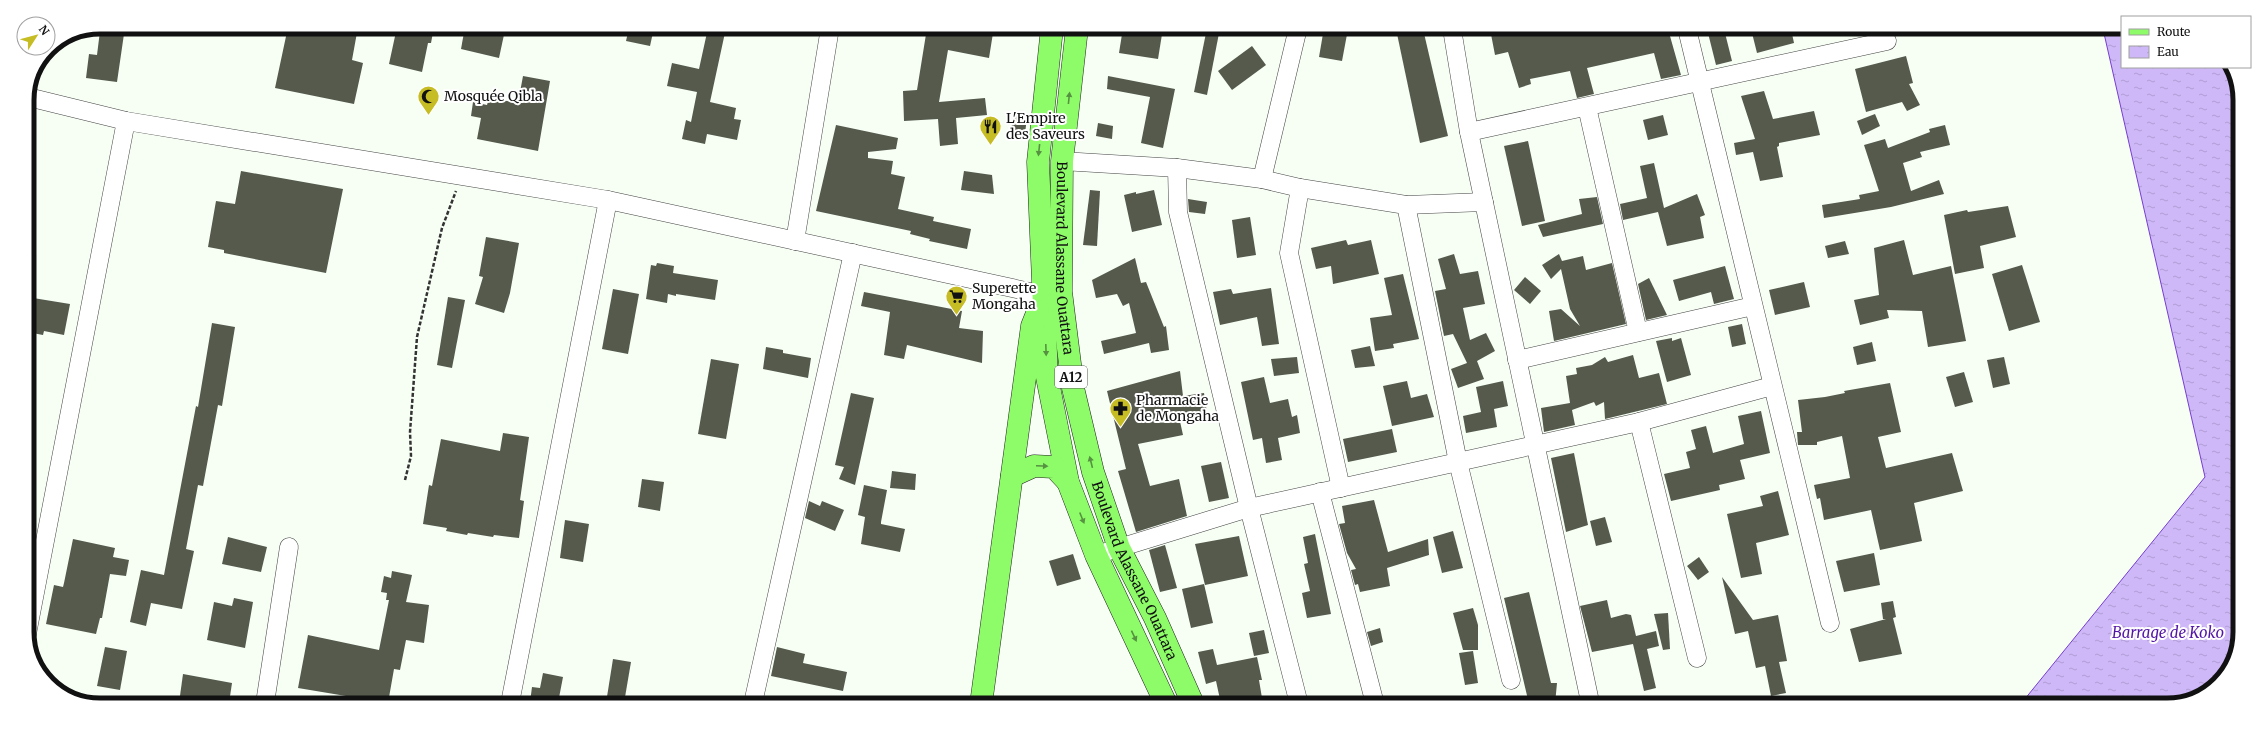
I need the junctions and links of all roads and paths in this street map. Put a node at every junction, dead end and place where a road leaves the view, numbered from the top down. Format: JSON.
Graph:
{"nodes":[{"id":1,"x":829,"y":34,"type":"edge"},
{"id":2,"x":1051,"y":34,"type":"edge"},
{"id":3,"x":1076,"y":34,"type":"edge"},
{"id":4,"x":1297,"y":34,"type":"edge"},
{"id":5,"x":1453,"y":34,"type":"edge"},
{"id":6,"x":1688,"y":34,"type":"edge"},
{"id":7,"x":1887,"y":41,"type":"dead end"},
{"id":8,"x":1700,"y":81,"type":"junction"},
{"id":9,"x":34,"y":98,"type":"edge"},
{"id":10,"x":1587,"y":107,"type":"junction"},
{"id":11,"x":126,"y":121,"type":"junction"},
{"id":12,"x":1469,"y":132,"type":"junction"},
{"id":13,"x":1062,"y":161,"type":"junction"},
{"id":14,"x":1177,"y":168,"type":"junction"},
{"id":15,"x":462,"y":175,"type":"junction"},
{"id":16,"x":1262,"y":179,"type":"junction"},
{"id":17,"x":1300,"y":188,"type":"junction"},
{"id":18,"x":608,"y":200,"type":"junction"},
{"id":19,"x":1484,"y":202,"type":"junction"},
{"id":20,"x":1406,"y":205,"type":"junction"},
{"id":21,"x":795,"y":241,"type":"junction"},
{"id":22,"x":853,"y":253,"type":"junction"},
{"id":23,"x":1052,"y":293,"type":"junction"},
{"id":24,"x":1753,"y":306,"type":"junction"},
{"id":25,"x":1638,"y":332,"type":"junction"},
{"id":26,"x":1517,"y":360,"type":"junction"},
{"id":27,"x":1772,"y":386,"type":"junction"},
{"id":28,"x":1639,"y":422,"type":"junction"},
{"id":29,"x":1535,"y":445,"type":"junction"},
{"id":30,"x":1458,"y":462,"type":"junction"},
{"id":31,"x":1012,"y":476,"type":"junction"},
{"id":32,"x":406,"y":480,"type":"dead end"},
{"id":33,"x":1068,"y":482,"type":"junction"},
{"id":34,"x":1341,"y":488,"type":"junction"},
{"id":35,"x":1320,"y":492,"type":"junction"},
{"id":36,"x":1249,"y":508,"type":"junction"},
{"id":37,"x":289,"y":547,"type":"dead end"},
{"id":38,"x":1119,"y":548,"type":"junction"},
{"id":39,"x":1096,"y":555,"type":"junction"},
{"id":40,"x":34,"y":598,"type":"edge"},
{"id":41,"x":1830,"y":623,"type":"dead end"},
{"id":42,"x":1697,"y":658,"type":"dead end"},
{"id":43,"x":1511,"y":680,"type":"dead end"},
{"id":44,"x":1589,"y":697,"type":"dead end"},
{"id":45,"x":266,"y":698,"type":"edge"},
{"id":46,"x":511,"y":698,"type":"edge"},
{"id":47,"x":754,"y":698,"type":"edge"},
{"id":48,"x":982,"y":698,"type":"edge"},
{"id":49,"x":1163,"y":698,"type":"edge"},
{"id":50,"x":1190,"y":698,"type":"edge"},
{"id":51,"x":1297,"y":698,"type":"edge"},
{"id":52,"x":1373,"y":698,"type":"edge"}],
"edges":[{"from":1,"to":21,"type":"street"},
{"from":2,"to":23,"type":"main road","name":"Boulevard Alassane Ouattara","number":"A12","one_way":true},
{"from":13,"to":3,"type":"main road","name":"Boulevard Alassane Ouattara","number":"A12","one_way":true},
{"from":4,"to":16,"type":"street"},
{"from":5,"to":12,"type":"street"},
{"from":6,"to":8,"type":"street"},
{"from":7,"to":8,"type":"street"},
{"from":8,"to":10,"type":"street"},
{"from":8,"to":24,"type":"street"},
{"from":9,"to":11,"type":"street"},
{"from":10,"to":12,"type":"street"},
{"from":10,"to":25,"type":"street"},
{"from":11,"to":15,"type":"street"},
{"from":11,"to":40,"type":"street"},
{"from":12,"to":19,"type":"street"},
{"from":13,"to":14,"type":"street"},
{"from":13,"to":23,"type":"main road","name":"Boulevard Alassane Ouattara","number":"A12"},
{"from":14,"to":16,"type":"street"},
{"from":14,"to":36,"type":"street"},
{"from":15,"to":18,"type":"street"},
{"from":15,"to":32,"type":"path"},
{"from":16,"to":17,"type":"street"},
{"from":17,"to":20,"type":"street"},
{"from":17,"to":34,"type":"street"},
{"from":18,"to":21,"type":"street"},
{"from":18,"to":46,"type":"street"},
{"from":19,"to":20,"type":"street"},
{"from":19,"to":26,"type":"street"},
{"from":20,"to":30,"type":"street"},
{"from":21,"to":22,"type":"street"},
{"from":22,"to":23,"type":"street"},
{"from":22,"to":47,"type":"street"},
{"from":23,"to":31,"type":"main road","number":"A12"},
{"from":23,"to":33,"type":"main road","name":"Boulevard Alassane Ouattara","number":"A12","one_way":true},
{"from":38,"to":23,"type":"main road","name":"Boulevard Alassane Ouattara","number":"A12","one_way":true},
{"from":24,"to":25,"type":"street"},
{"from":24,"to":27,"type":"street"},
{"from":25,"to":26,"type":"street"},
{"from":26,"to":29,"type":"street"},
{"from":27,"to":28,"type":"street"},
{"from":27,"to":41,"type":"street"},
{"from":28,"to":29,"type":"street"},
{"from":28,"to":42,"type":"street"},
{"from":29,"to":30,"type":"street"},
{"from":29,"to":44,"type":"street"},
{"from":30,"to":34,"type":"street"},
{"from":30,"to":43,"type":"street"},
{"from":31,"to":33,"type":"main road","one_way":true},
{"from":31,"to":48,"type":"main road","number":"A12"},
{"from":33,"to":39,"type":"main road","name":"Boulevard Alassane Ouattara","number":"A12","one_way":true},
{"from":34,"to":35,"type":"street"},
{"from":35,"to":36,"type":"street"},
{"from":35,"to":52,"type":"street"},
{"from":36,"to":38,"type":"street"},
{"from":36,"to":51,"type":"street"},
{"from":37,"to":45,"type":"street"},
{"from":38,"to":39,"type":"street"},
{"from":38,"to":50,"type":"main road","name":"Boulevard Alassane Ouattara","number":"A12"},
{"from":39,"to":49,"type":"main road","name":"Boulevard Alassane Ouattara","number":"A12","one_way":true}]}
